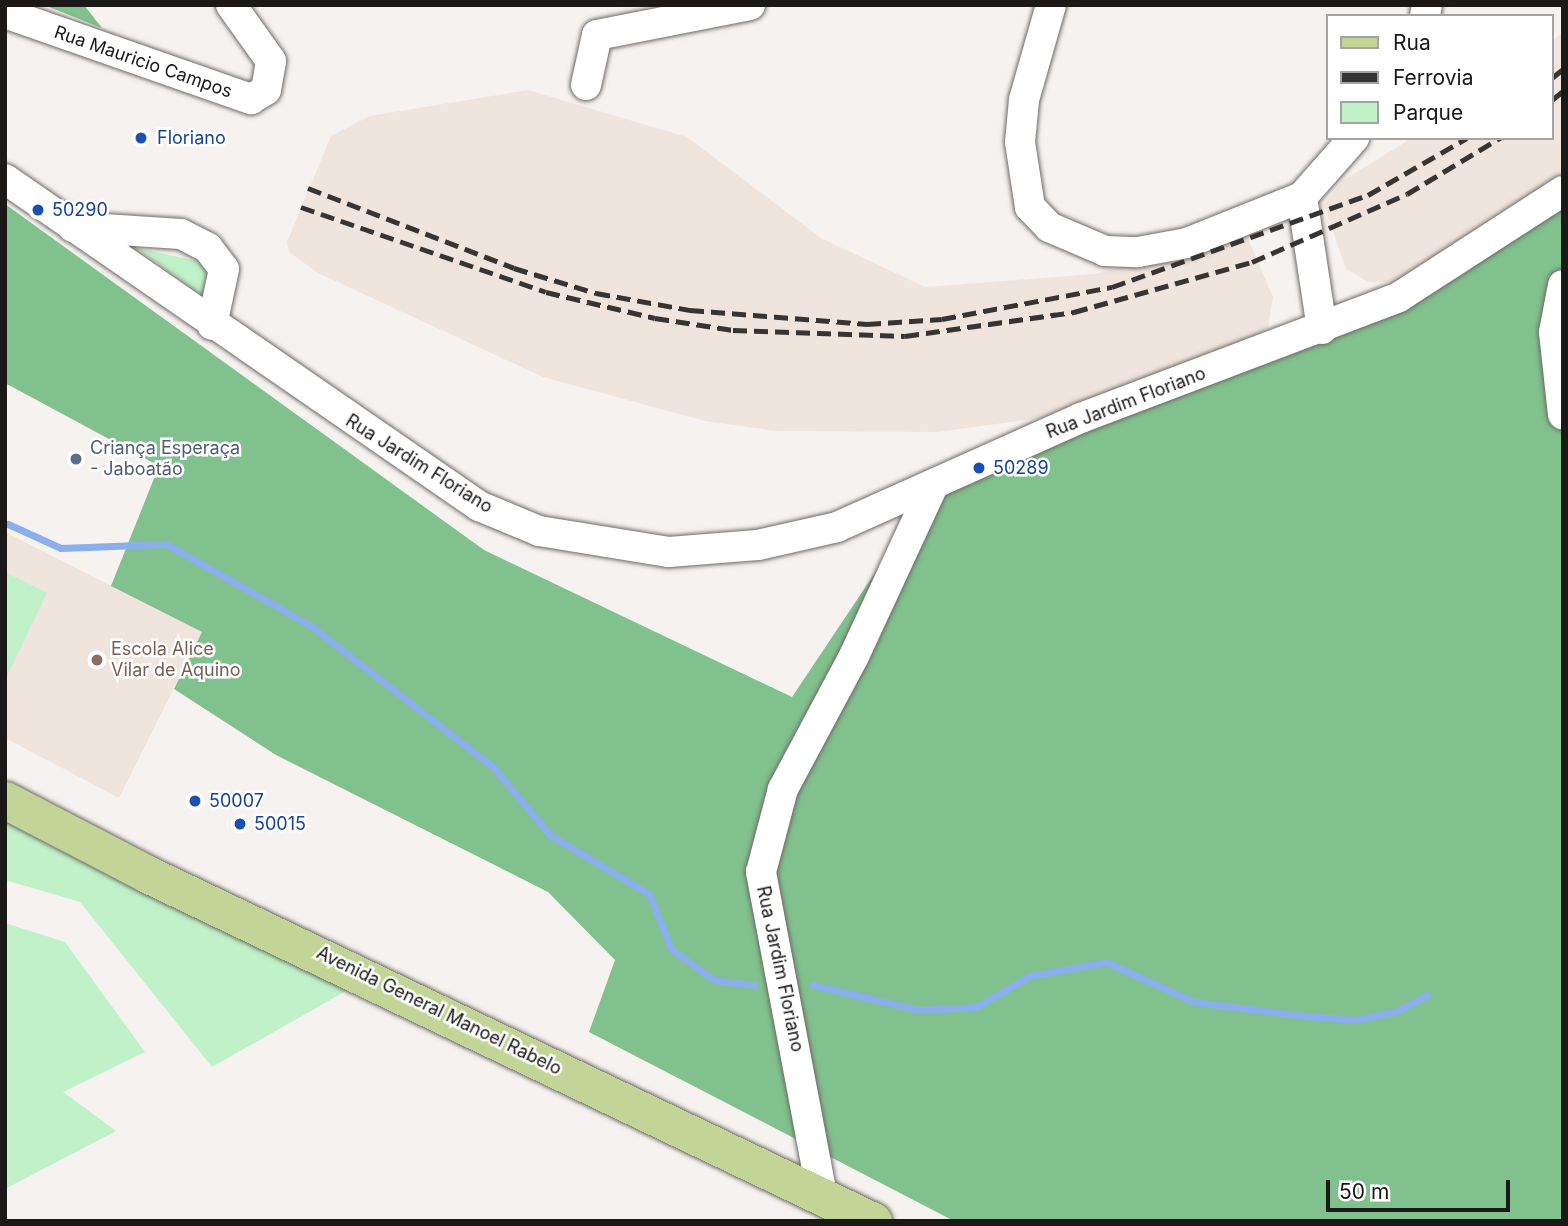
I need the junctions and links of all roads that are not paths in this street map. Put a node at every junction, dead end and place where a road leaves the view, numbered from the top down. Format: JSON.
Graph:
{"nodes":[{"id":1,"x":231,"y":5,"type":"edge"},
{"id":2,"x":750,"y":5,"type":"edge"},
{"id":3,"x":1051,"y":5,"type":"edge"},
{"id":4,"x":5,"y":13,"type":"edge"},
{"id":5,"x":586,"y":85,"type":"dead end"},
{"id":6,"x":1352,"y":140,"type":"edge"},
{"id":7,"x":5,"y":179,"type":"edge"},
{"id":8,"x":1563,"y":191,"type":"edge"},
{"id":9,"x":1302,"y":197,"type":"junction"},
{"id":10,"x":73,"y":227,"type":"junction"},
{"id":11,"x":1563,"y":285,"type":"edge"},
{"id":12,"x":212,"y":325,"type":"junction"},
{"id":13,"x":1322,"y":329,"type":"junction"},
{"id":14,"x":1563,"y":415,"type":"edge"},
{"id":15,"x":933,"y":486,"type":"junction"},
{"id":16,"x":5,"y":800,"type":"edge"},
{"id":17,"x":822,"y":1195,"type":"junction"},
{"id":18,"x":873,"y":1221,"type":"edge"}],
"edges":[{"from":1,"to":4,"type":"street","name":"Rua Mauricio Campos"},
{"from":2,"to":5,"type":"street"},
{"from":3,"to":9,"type":"street"},
{"from":6,"to":9,"type":"street"},
{"from":7,"to":10,"type":"street","name":"Rua Jardim Floriano"},
{"from":8,"to":13,"type":"street","name":"Rua Jardim Floriano"},
{"from":9,"to":13,"type":"street"},
{"from":10,"to":12,"type":"street","name":"Rua Jardim Floriano"},
{"from":10,"to":12,"type":"street"},
{"from":11,"to":14,"type":"street"},
{"from":12,"to":15,"type":"street","name":"Rua Jardim Floriano"},
{"from":13,"to":15,"type":"street","name":"Rua Jardim Floriano"},
{"from":15,"to":17,"type":"street","name":"Rua Jardim Floriano"},
{"from":16,"to":17,"type":"main road","name":"Avenida General Manoel Rabelo"},
{"from":17,"to":18,"type":"main road","name":"Avenida General Manoel Rabelo"}]}
